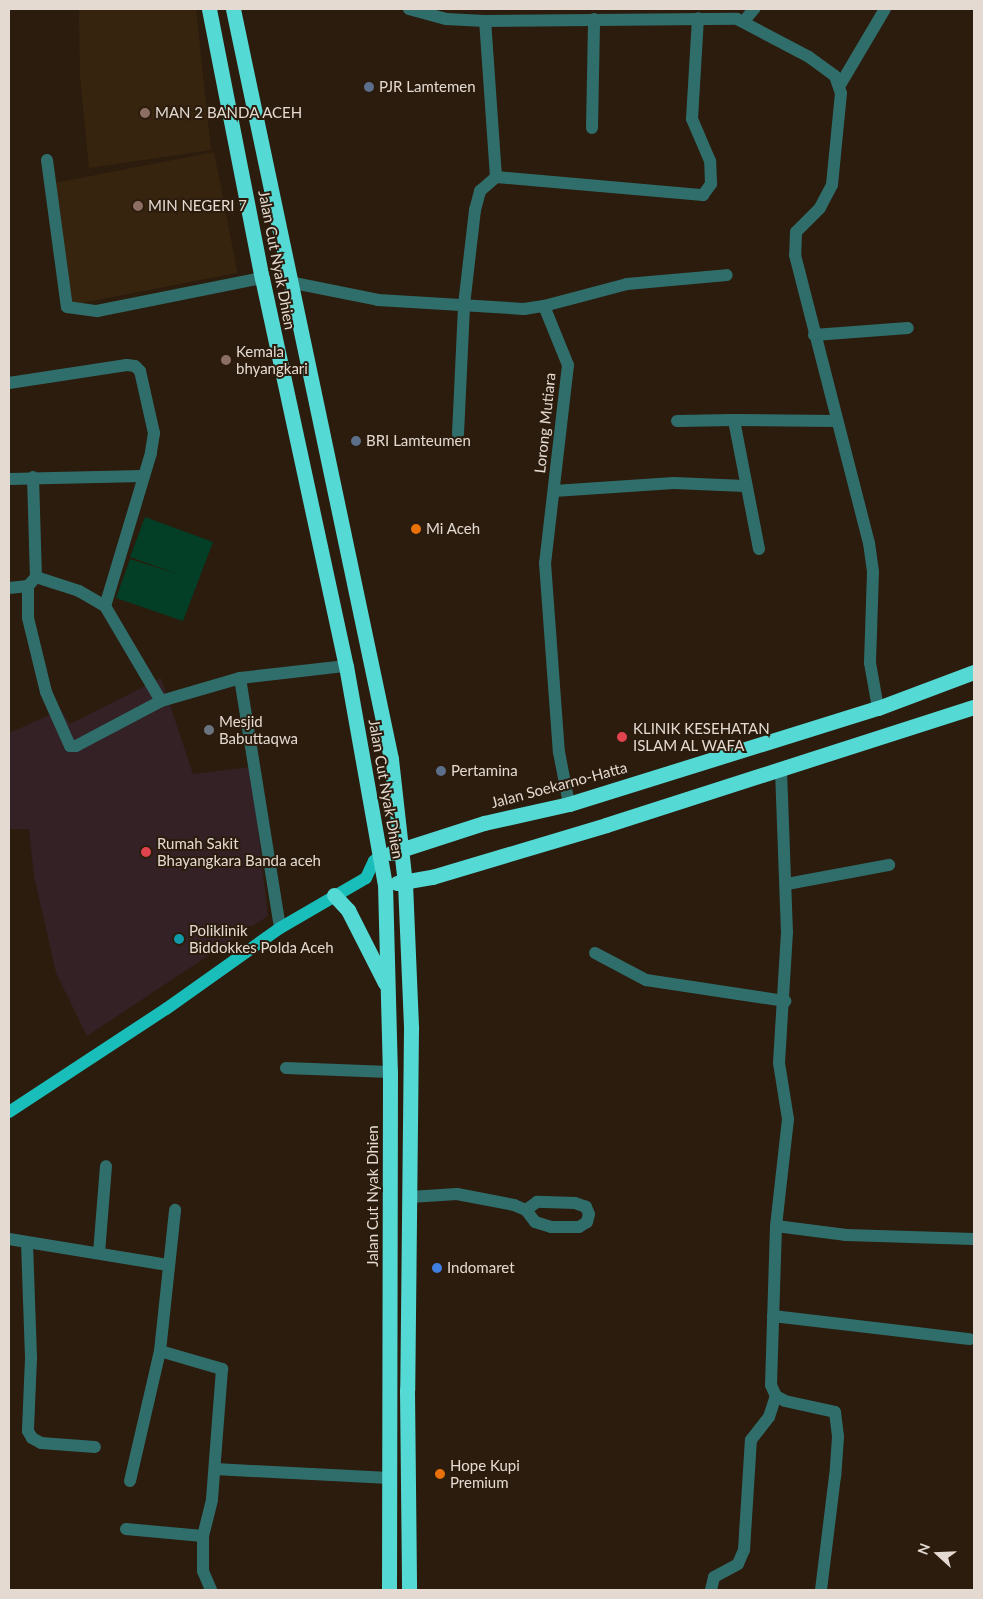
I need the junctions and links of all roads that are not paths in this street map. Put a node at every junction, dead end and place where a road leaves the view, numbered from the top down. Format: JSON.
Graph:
{"nodes":[{"id":1,"x":210,"y":9,"type":"edge"},
{"id":2,"x":233,"y":9,"type":"edge"},
{"id":3,"x":409,"y":9,"type":"edge"},
{"id":4,"x":754,"y":9,"type":"edge"},
{"id":5,"x":885,"y":9,"type":"edge"},
{"id":6,"x":739,"y":16,"type":"edge"},
{"id":7,"x":698,"y":18,"type":"junction"},
{"id":8,"x":594,"y":19,"type":"junction"},
{"id":9,"x":485,"y":21,"type":"junction"},
{"id":10,"x":840,"y":85,"type":"junction"},
{"id":11,"x":592,"y":128,"type":"dead end"},
{"id":12,"x":47,"y":160,"type":"dead end"},
{"id":13,"x":496,"y":177,"type":"junction"},
{"id":14,"x":727,"y":275,"type":"dead end"},
{"id":15,"x":262,"y":278,"type":"junction"},
{"id":16,"x":289,"y":282,"type":"junction"},
{"id":17,"x":464,"y":305,"type":"junction"},
{"id":18,"x":544,"y":306,"type":"junction"},
{"id":19,"x":908,"y":328,"type":"dead end"},
{"id":20,"x":814,"y":335,"type":"junction"},
{"id":21,"x":9,"y":383,"type":"edge"},
{"id":22,"x":734,"y":420,"type":"junction"},
{"id":23,"x":677,"y":421,"type":"dead end"},
{"id":24,"x":836,"y":421,"type":"junction"},
{"id":25,"x":458,"y":434,"type":"dead end"},
{"id":26,"x":143,"y":476,"type":"junction"},
{"id":27,"x":33,"y":477,"type":"junction"},
{"id":28,"x":9,"y":479,"type":"edge"},
{"id":29,"x":745,"y":486,"type":"junction"},
{"id":30,"x":554,"y":491,"type":"junction"},
{"id":31,"x":758,"y":549,"type":"dead end"},
{"id":32,"x":32,"y":581,"type":"junction"},
{"id":33,"x":9,"y":588,"type":"edge"},
{"id":34,"x":105,"y":606,"type":"junction"},
{"id":35,"x":346,"y":666,"type":"junction"},
{"id":36,"x":974,"y":672,"type":"edge"},
{"id":37,"x":240,"y":678,"type":"junction"},
{"id":38,"x":161,"y":701,"type":"junction"},
{"id":39,"x":974,"y":707,"type":"edge"},
{"id":40,"x":878,"y":708,"type":"junction"},
{"id":41,"x":781,"y":770,"type":"junction"},
{"id":42,"x":569,"y":804,"type":"junction"},
{"id":43,"x":401,"y":851,"type":"junction"},
{"id":44,"x":380,"y":856,"type":"junction"},
{"id":45,"x":889,"y":865,"type":"dead end"},
{"id":46,"x":366,"y":878,"type":"junction"},
{"id":47,"x":405,"y":883,"type":"junction"},
{"id":48,"x":385,"y":884,"type":"junction"},
{"id":49,"x":787,"y":884,"type":"junction"},
{"id":50,"x":334,"y":895,"type":"junction"},
{"id":51,"x":280,"y":928,"type":"junction"},
{"id":52,"x":595,"y":953,"type":"dead end"},
{"id":53,"x":388,"y":988,"type":"junction"},
{"id":54,"x":785,"y":1001,"type":"junction"},
{"id":55,"x":286,"y":1068,"type":"dead end"},
{"id":56,"x":390,"y":1072,"type":"junction"},
{"id":57,"x":9,"y":1112,"type":"edge"},
{"id":58,"x":106,"y":1166,"type":"dead end"},
{"id":59,"x":410,"y":1197,"type":"junction"},
{"id":60,"x":174,"y":1210,"type":"dead end"},
{"id":61,"x":526,"y":1210,"type":"dead end"},
{"id":62,"x":776,"y":1226,"type":"junction"},
{"id":63,"x":9,"y":1239,"type":"edge"},
{"id":64,"x":974,"y":1239,"type":"edge"},
{"id":65,"x":27,"y":1244,"type":"junction"},
{"id":66,"x":99,"y":1253,"type":"junction"},
{"id":67,"x":168,"y":1265,"type":"junction"},
{"id":68,"x":773,"y":1316,"type":"junction"},
{"id":69,"x":970,"y":1339,"type":"dead end"},
{"id":70,"x":160,"y":1351,"type":"junction"},
{"id":71,"x":776,"y":1396,"type":"junction"},
{"id":72,"x":95,"y":1447,"type":"dead end"},
{"id":73,"x":214,"y":1469,"type":"junction"},
{"id":74,"x":389,"y":1478,"type":"junction"},
{"id":75,"x":130,"y":1481,"type":"dead end"},
{"id":76,"x":126,"y":1530,"type":"dead end"},
{"id":77,"x":202,"y":1536,"type":"junction"},
{"id":78,"x":211,"y":1590,"type":"edge"},
{"id":79,"x":389,"y":1590,"type":"edge"},
{"id":80,"x":408,"y":1590,"type":"edge"},
{"id":81,"x":711,"y":1590,"type":"edge"},
{"id":82,"x":821,"y":1590,"type":"edge"}],
"edges":[{"from":1,"to":15,"type":"highway","name":"Jalan Cut Nyak Dhien"},
{"from":2,"to":16,"type":"highway","name":"Jalan Cut Nyak Dhien"},
{"from":3,"to":9,"type":"street"},
{"from":4,"to":6,"type":"street"},
{"from":5,"to":10,"type":"street"},
{"from":6,"to":7,"type":"street"},
{"from":6,"to":10,"type":"street"},
{"from":7,"to":8,"type":"street"},
{"from":7,"to":13,"type":"street"},
{"from":8,"to":9,"type":"street"},
{"from":8,"to":11,"type":"street"},
{"from":9,"to":13,"type":"street"},
{"from":10,"to":20,"type":"street"},
{"from":12,"to":15,"type":"street"},
{"from":13,"to":17,"type":"street"},
{"from":14,"to":18,"type":"street"},
{"from":15,"to":35,"type":"highway","name":"Jalan Cut Nyak Dhien"},
{"from":16,"to":17,"type":"street"},
{"from":16,"to":43,"type":"highway","name":"Jalan Cut Nyak Dhien"},
{"from":17,"to":18,"type":"street"},
{"from":17,"to":25,"type":"street"},
{"from":18,"to":30,"type":"street","name":"Lorong Mutiara"},
{"from":19,"to":20,"type":"street"},
{"from":20,"to":24,"type":"street"},
{"from":21,"to":26,"type":"street"},
{"from":22,"to":23,"type":"street"},
{"from":22,"to":24,"type":"street"},
{"from":22,"to":29,"type":"street"},
{"from":24,"to":40,"type":"street"},
{"from":26,"to":27,"type":"street"},
{"from":26,"to":34,"type":"street"},
{"from":27,"to":28,"type":"street"},
{"from":27,"to":32,"type":"street"},
{"from":29,"to":30,"type":"street"},
{"from":29,"to":31,"type":"street"},
{"from":30,"to":42,"type":"street","name":"Lorong Mutiara"},
{"from":32,"to":33,"type":"street"},
{"from":32,"to":34,"type":"street"},
{"from":32,"to":38,"type":"street"},
{"from":34,"to":38,"type":"street"},
{"from":35,"to":37,"type":"street"},
{"from":35,"to":44,"type":"highway","name":"Jalan Cut Nyak Dhien"},
{"from":36,"to":40,"type":"highway","name":"Jalan Soekarno-Hatta"},
{"from":37,"to":38,"type":"street"},
{"from":37,"to":51,"type":"street"},
{"from":39,"to":41,"type":"highway"},
{"from":40,"to":42,"type":"highway","name":"Jalan Soekarno-Hatta"},
{"from":41,"to":47,"type":"highway"},
{"from":41,"to":49,"type":"street"},
{"from":42,"to":43,"type":"highway","name":"Jalan Soekarno-Hatta"},
{"from":43,"to":44,"type":"highway","name":"Jalan Soekarno-Hatta"},
{"from":43,"to":47,"type":"highway","name":"Jalan Cut Nyak Dhien"},
{"from":44,"to":46,"type":"main road"},
{"from":44,"to":48,"type":"highway","name":"Jalan Cut Nyak Dhien"},
{"from":45,"to":49,"type":"street"},
{"from":46,"to":48,"type":"main road"},
{"from":46,"to":50,"type":"main road"},
{"from":47,"to":48,"type":"highway"},
{"from":47,"to":59,"type":"highway","name":"Jalan Cut Nyak Dhien"},
{"from":48,"to":53,"type":"highway","name":"Jalan Cut Nyak Dhien"},
{"from":49,"to":54,"type":"street"},
{"from":50,"to":51,"type":"main road"},
{"from":50,"to":53,"type":"highway"},
{"from":51,"to":57,"type":"main road"},
{"from":52,"to":54,"type":"street"},
{"from":53,"to":56,"type":"highway","name":"Jalan Cut Nyak Dhien"},
{"from":54,"to":62,"type":"street"},
{"from":55,"to":56,"type":"street"},
{"from":56,"to":74,"type":"highway","name":"Jalan Cut Nyak Dhien"},
{"from":58,"to":66,"type":"street"},
{"from":59,"to":61,"type":"street"},
{"from":59,"to":80,"type":"highway","name":"Jalan Cut Nyak Dhien"},
{"from":60,"to":67,"type":"street"},
{"from":62,"to":64,"type":"street"},
{"from":62,"to":68,"type":"street"},
{"from":63,"to":65,"type":"street"},
{"from":65,"to":66,"type":"street"},
{"from":65,"to":72,"type":"street"},
{"from":66,"to":67,"type":"street"},
{"from":67,"to":70,"type":"street"},
{"from":68,"to":69,"type":"street"},
{"from":68,"to":71,"type":"street"},
{"from":70,"to":73,"type":"street"},
{"from":70,"to":75,"type":"street"},
{"from":71,"to":81,"type":"street"},
{"from":71,"to":82,"type":"street"},
{"from":73,"to":74,"type":"street"},
{"from":73,"to":77,"type":"street"},
{"from":74,"to":79,"type":"highway","name":"Jalan Cut Nyak Dhien"},
{"from":76,"to":77,"type":"street"},
{"from":77,"to":78,"type":"street"}]}
